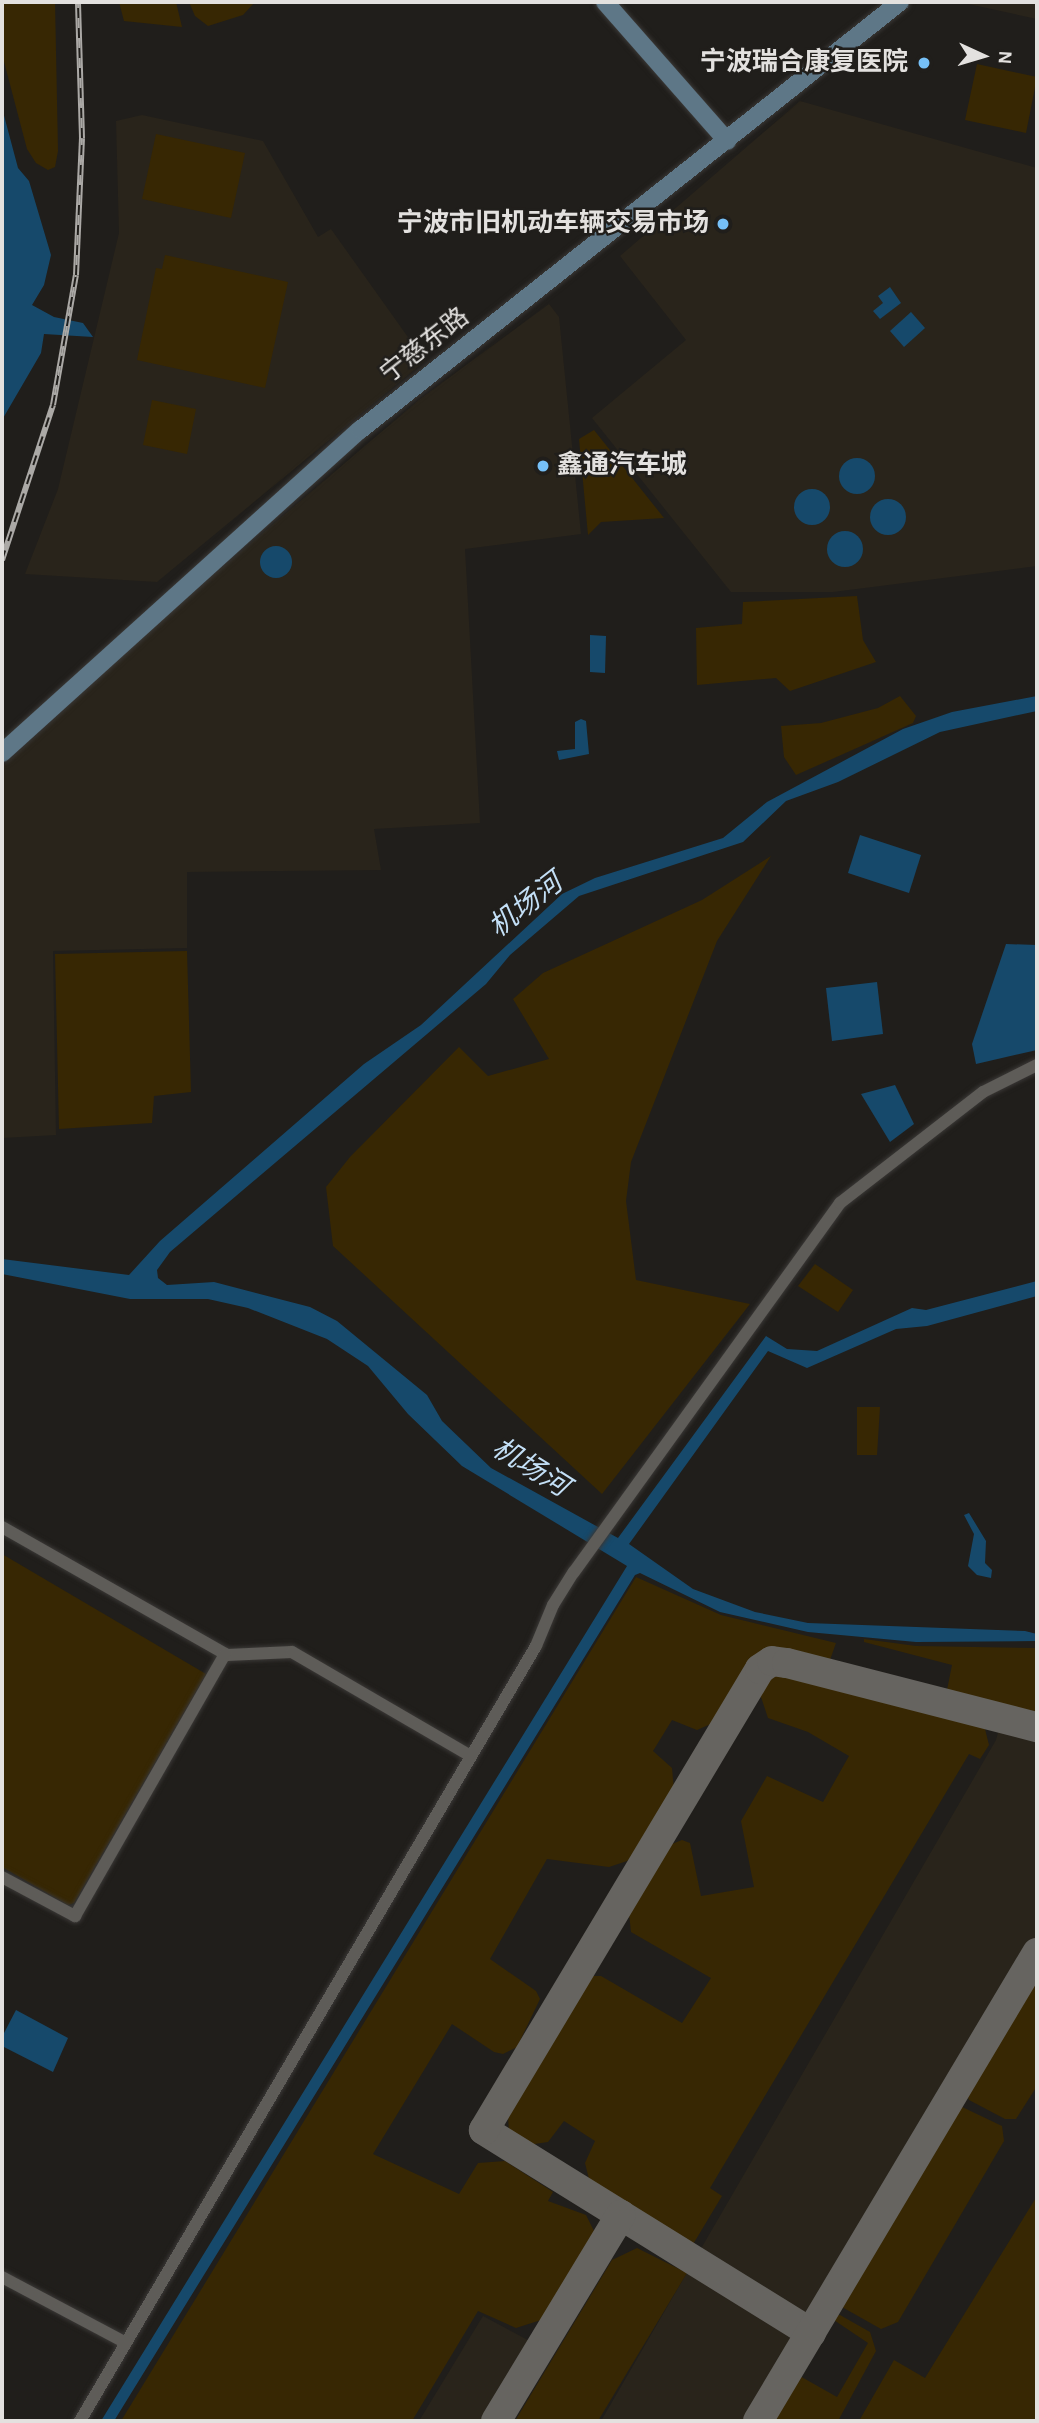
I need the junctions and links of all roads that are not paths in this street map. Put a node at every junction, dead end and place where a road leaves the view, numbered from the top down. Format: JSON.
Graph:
{"nodes":[{"id":1,"x":605,"y":2,"type":"edge"},
{"id":2,"x":900,"y":2,"type":"edge"},
{"id":3,"x":727,"y":141,"type":"junction"},
{"id":4,"x":2,"y":753,"type":"edge"},
{"id":5,"x":1037,"y":1065,"type":"edge"},
{"id":6,"x":2,"y":1527,"type":"edge"},
{"id":7,"x":225,"y":1654,"type":"junction"},
{"id":8,"x":471,"y":1756,"type":"junction"},
{"id":9,"x":2,"y":1877,"type":"edge"},
{"id":10,"x":2,"y":2277,"type":"edge"},
{"id":11,"x":126,"y":2343,"type":"junction"},
{"id":12,"x":80,"y":2421,"type":"edge"}],
"edges":[{"from":1,"to":3,"type":"main road"},
{"from":2,"to":3,"type":"main road","name":"宁慈东路"},
{"from":3,"to":4,"type":"main road","name":"宁慈东路"},
{"from":5,"to":8,"type":"street"},
{"from":6,"to":7,"type":"street"},
{"from":7,"to":8,"type":"street"},
{"from":7,"to":9,"type":"street"},
{"from":8,"to":11,"type":"street"},
{"from":10,"to":11,"type":"street"},
{"from":11,"to":12,"type":"street"}]}
